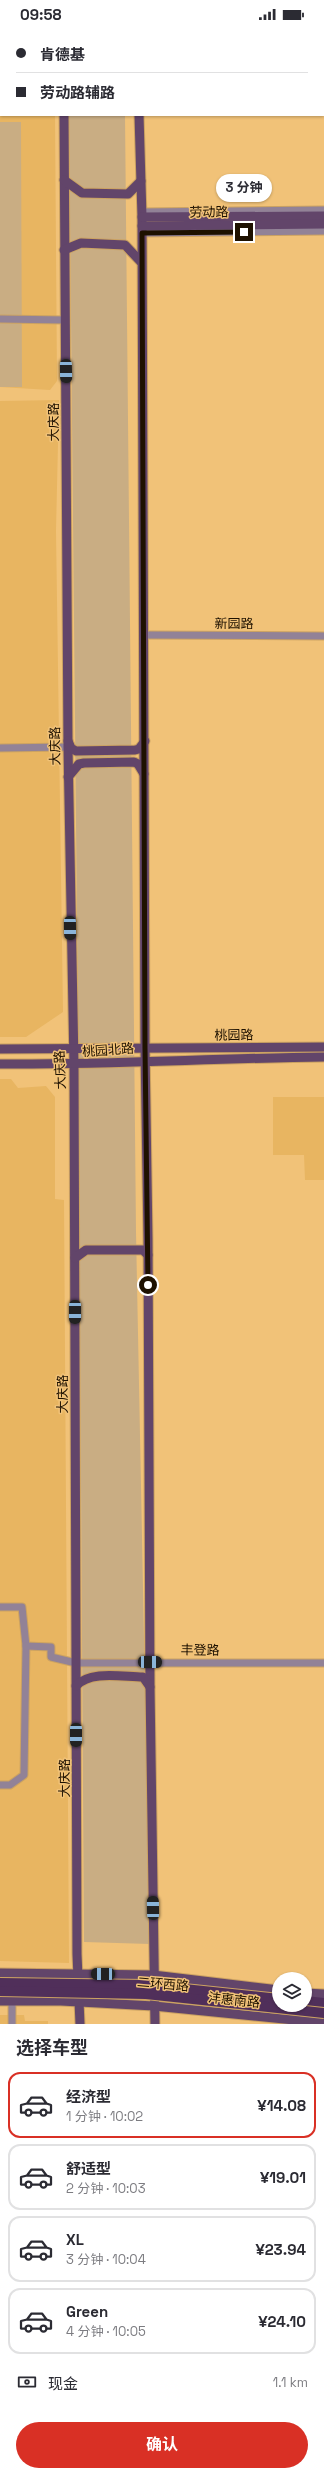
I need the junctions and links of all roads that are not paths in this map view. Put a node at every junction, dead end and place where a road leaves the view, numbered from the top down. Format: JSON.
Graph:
{"nodes":[{"id":1,"x":64,"y":116,"type":"edge"},
{"id":2,"x":139,"y":116,"type":"edge"},
{"id":3,"x":64,"y":180,"type":"junction"},
{"id":4,"x":141,"y":181,"type":"junction"},
{"id":5,"x":324,"y":210,"type":"edge"},
{"id":6,"x":324,"y":216,"type":"edge"},
{"id":7,"x":142,"y":222,"type":"junction"},
{"id":8,"x":324,"y":224,"type":"edge"},
{"id":9,"x":324,"y":231,"type":"edge"},
{"id":10,"x":64,"y":250,"type":"junction"},
{"id":11,"x":141,"y":262,"type":"junction"},
{"id":12,"x":0,"y":319,"type":"edge"},
{"id":13,"x":65,"y":320,"type":"junction"},
{"id":14,"x":144,"y":635,"type":"junction"},
{"id":15,"x":324,"y":636,"type":"edge"},
{"id":16,"x":145,"y":741,"type":"junction"},
{"id":17,"x":68,"y":744,"type":"junction"},
{"id":18,"x":0,"y":748,"type":"edge"},
{"id":19,"x":145,"y":775,"type":"junction"},
{"id":20,"x":68,"y":777,"type":"junction"},
{"id":21,"x":324,"y":1047,"type":"edge"},
{"id":22,"x":145,"y":1048,"type":"junction"},
{"id":23,"x":0,"y":1049,"type":"edge"},
{"id":24,"x":72,"y":1049,"type":"junction"},
{"id":25,"x":324,"y":1056,"type":"edge"},
{"id":26,"x":145,"y":1061,"type":"junction"},
{"id":27,"x":0,"y":1064,"type":"edge"},
{"id":28,"x":74,"y":1065,"type":"junction"},
{"id":29,"x":75,"y":1240,"type":"junction"},
{"id":30,"x":148,"y":1240,"type":"junction"},
{"id":31,"x":148,"y":1255,"type":"junction"},
{"id":32,"x":75,"y":1258,"type":"junction"},
{"id":33,"x":0,"y":1607,"type":"edge"},
{"id":34,"x":26,"y":1646,"type":"junction"},
{"id":35,"x":150,"y":1663,"type":"junction"},
{"id":36,"x":324,"y":1663,"type":"edge"},
{"id":37,"x":76,"y":1665,"type":"junction"},
{"id":38,"x":76,"y":1686,"type":"junction"},
{"id":39,"x":150,"y":1687,"type":"junction"},
{"id":40,"x":0,"y":1785,"type":"edge"},
{"id":41,"x":0,"y":1972,"type":"edge"},
{"id":42,"x":79,"y":1973,"type":"junction"},
{"id":43,"x":153,"y":1975,"type":"junction"},
{"id":44,"x":0,"y":1983,"type":"edge"},
{"id":45,"x":272,"y":1989,"type":"edge"},
{"id":46,"x":0,"y":1992,"type":"edge"},
{"id":47,"x":312,"y":1993,"type":"edge"},
{"id":48,"x":324,"y":1994,"type":"edge"},
{"id":49,"x":272,"y":1997,"type":"edge"},
{"id":50,"x":0,"y":2001,"type":"edge"},
{"id":51,"x":12,"y":2001,"type":"junction"},
{"id":52,"x":81,"y":2002,"type":"junction"},
{"id":53,"x":312,"y":2002,"type":"edge"},
{"id":54,"x":324,"y":2003,"type":"edge"},
{"id":55,"x":154,"y":2006,"type":"junction"},
{"id":56,"x":324,"y":2013,"type":"edge"},
{"id":57,"x":324,"y":2023,"type":"edge"},
{"id":58,"x":12,"y":2024,"type":"edge"},
{"id":59,"x":80,"y":2024,"type":"edge"},
{"id":60,"x":155,"y":2024,"type":"edge"}],
"edges":[{"from":1,"to":3,"type":"main road","name":"大庆路"},
{"from":2,"to":4,"type":"main road"},
{"from":3,"to":4,"type":"main road"},
{"from":3,"to":10,"type":"main road","name":"大庆路"},
{"from":4,"to":7,"type":"main road"},
{"from":5,"to":7,"type":"street"},
{"from":6,"to":7,"type":"main road","name":"劳动路"},
{"from":7,"to":8,"type":"main road","name":"劳动路"},
{"from":7,"to":9,"type":"street"},
{"from":7,"to":11,"type":"main road"},
{"from":10,"to":11,"type":"main road"},
{"from":10,"to":13,"type":"main road","name":"大庆路"},
{"from":11,"to":14,"type":"main road"},
{"from":12,"to":13,"type":"street"},
{"from":13,"to":17,"type":"main road","name":"大庆路"},
{"from":14,"to":15,"type":"street","name":"新园路"},
{"from":14,"to":16,"type":"main road"},
{"from":16,"to":17,"type":"main road"},
{"from":16,"to":19,"type":"main road"},
{"from":17,"to":18,"type":"street"},
{"from":17,"to":20,"type":"main road","name":"大庆路"},
{"from":19,"to":20,"type":"main road"},
{"from":19,"to":22,"type":"main road"},
{"from":20,"to":24,"type":"main road","name":"大庆路"},
{"from":21,"to":22,"type":"main road","name":"桃园路"},
{"from":22,"to":24,"type":"main road","name":"桃园北路"},
{"from":22,"to":26,"type":"main road"},
{"from":23,"to":24,"type":"main road","name":"桃园北路"},
{"from":24,"to":28,"type":"main road","name":"大庆路"},
{"from":25,"to":26,"type":"main road","name":"桃园路"},
{"from":26,"to":28,"type":"main road","name":"桃园北路"},
{"from":26,"to":30,"type":"main road"},
{"from":27,"to":28,"type":"main road","name":"桃园北路"},
{"from":28,"to":29,"type":"main road","name":"大庆路"},
{"from":29,"to":30,"type":"main road"},
{"from":29,"to":32,"type":"main road","name":"大庆路"},
{"from":30,"to":31,"type":"main road"},
{"from":31,"to":32,"type":"main road"},
{"from":31,"to":35,"type":"main road"},
{"from":32,"to":37,"type":"main road","name":"大庆路"},
{"from":33,"to":34,"type":"street"},
{"from":34,"to":37,"type":"street"},
{"from":34,"to":40,"type":"street"},
{"from":35,"to":36,"type":"street","name":"丰登路"},
{"from":35,"to":37,"type":"main road"},
{"from":35,"to":39,"type":"main road"},
{"from":37,"to":38,"type":"main road","name":"大庆路"},
{"from":38,"to":39,"type":"main road"},
{"from":38,"to":42,"type":"main road","name":"大庆路"},
{"from":39,"to":43,"type":"main road"},
{"from":41,"to":42,"type":"main road","name":"沣惠南路"},
{"from":42,"to":43,"type":"main road","name":"沣惠南路"},
{"from":42,"to":52,"type":"main road","name":"大庆路"},
{"from":43,"to":45,"type":"main road","name":"沣惠南路"},
{"from":43,"to":55,"type":"main road"},
{"from":44,"to":49,"type":"highway","name":"二环西路","bridge":true},
{"from":46,"to":56,"type":"highway","name":"二环西路","bridge":true},
{"from":47,"to":48,"type":"main road"},
{"from":50,"to":51,"type":"main road","name":"沣惠南路"},
{"from":51,"to":52,"type":"main road","name":"沣惠南路"},
{"from":51,"to":58,"type":"street"},
{"from":52,"to":55,"type":"main road","name":"沣惠南路"},
{"from":52,"to":59,"type":"main road","name":"大庆路"},
{"from":53,"to":54,"type":"highway"},
{"from":55,"to":57,"type":"main road","name":"沣惠南路"},
{"from":55,"to":60,"type":"main road"}]}
